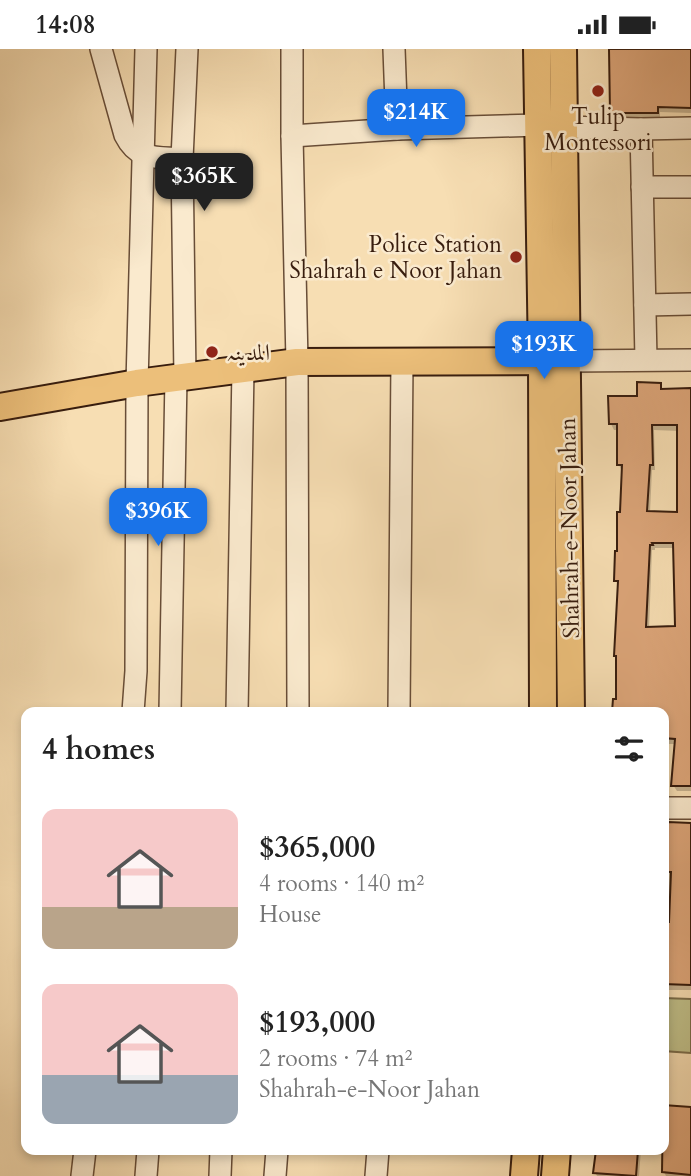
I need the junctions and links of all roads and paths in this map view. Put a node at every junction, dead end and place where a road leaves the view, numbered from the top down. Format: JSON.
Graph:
{"nodes":[{"id":1,"x":101,"y":49,"type":"edge"},
{"id":2,"x":146,"y":49,"type":"edge"},
{"id":3,"x":187,"y":49,"type":"edge"},
{"id":4,"x":292,"y":49,"type":"edge"},
{"id":5,"x":394,"y":49,"type":"edge"},
{"id":6,"x":537,"y":49,"type":"edge"},
{"id":7,"x":563,"y":49,"type":"edge"},
{"id":8,"x":552,"y":126,"type":"junction"},
{"id":9,"x":691,"y":128,"type":"edge"},
{"id":10,"x":397,"y":129,"type":"junction"},
{"id":11,"x":641,"y":129,"type":"junction"},
{"id":12,"x":292,"y":136,"type":"junction"},
{"id":13,"x":143,"y":156,"type":"junction"},
{"id":14,"x":182,"y":159,"type":"junction"},
{"id":15,"x":642,"y":187,"type":"junction"},
{"id":16,"x":691,"y":187,"type":"edge"},
{"id":17,"x":691,"y":304,"type":"edge"},
{"id":18,"x":645,"y":305,"type":"junction"},
{"id":19,"x":646,"y":359,"type":"junction"},
{"id":20,"x":691,"y":360,"type":"edge"},
{"id":21,"x":402,"y":361,"type":"junction"},
{"id":22,"x":554,"y":361,"type":"junction"},
{"id":23,"x":297,"y":362,"type":"junction"},
{"id":24,"x":243,"y":369,"type":"junction"},
{"id":25,"x":181,"y":377,"type":"junction"},
{"id":26,"x":137,"y":383,"type":"junction"},
{"id":27,"x":0,"y":407,"type":"edge"},
{"id":28,"x":133,"y":707,"type":"edge"},
{"id":29,"x":170,"y":707,"type":"edge"},
{"id":30,"x":237,"y":707,"type":"edge"},
{"id":31,"x":298,"y":707,"type":"edge"},
{"id":32,"x":399,"y":707,"type":"edge"},
{"id":33,"x":543,"y":707,"type":"edge"},
{"id":34,"x":571,"y":707,"type":"edge"},
{"id":35,"x":669,"y":808,"type":"edge"},
{"id":36,"x":691,"y":808,"type":"edge"},
{"id":37,"x":84,"y":1155,"type":"edge"},
{"id":38,"x":148,"y":1155,"type":"edge"},
{"id":39,"x":221,"y":1155,"type":"edge"},
{"id":40,"x":277,"y":1155,"type":"edge"},
{"id":41,"x":378,"y":1155,"type":"edge"},
{"id":42,"x":526,"y":1155,"type":"edge"},
{"id":43,"x":557,"y":1155,"type":"edge"},
{"id":44,"x":82,"y":1176,"type":"edge"},
{"id":45,"x":146,"y":1176,"type":"edge"},
{"id":46,"x":220,"y":1176,"type":"edge"},
{"id":47,"x":275,"y":1176,"type":"edge"},
{"id":48,"x":376,"y":1176,"type":"edge"},
{"id":49,"x":524,"y":1176,"type":"edge"},
{"id":50,"x":555,"y":1176,"type":"edge"}],
"edges":[{"from":1,"to":13,"type":"street"},
{"from":2,"to":13,"type":"street"},
{"from":3,"to":14,"type":"street"},
{"from":4,"to":12,"type":"street"},
{"from":5,"to":10,"type":"street"},
{"from":6,"to":8,"type":"main road","name":"Shahrah-e-Noor Jahan"},
{"from":7,"to":8,"type":"main road","name":"Shahrah-e-Noor Jahan"},
{"from":8,"to":10,"type":"street"},
{"from":8,"to":11,"type":"street"},
{"from":8,"to":22,"type":"main road","name":"Shahrah-e-Noor Jahan"},
{"from":9,"to":11,"type":"street"},
{"from":10,"to":12,"type":"street"},
{"from":11,"to":15,"type":"street"},
{"from":12,"to":23,"type":"street"},
{"from":13,"to":14,"type":"street"},
{"from":13,"to":26,"type":"street"},
{"from":14,"to":25,"type":"street"},
{"from":15,"to":16,"type":"street"},
{"from":15,"to":18,"type":"street"},
{"from":17,"to":18,"type":"street"},
{"from":18,"to":19,"type":"street"},
{"from":19,"to":20,"type":"street"},
{"from":19,"to":22,"type":"street"},
{"from":21,"to":22,"type":"main road"},
{"from":21,"to":23,"type":"main road"},
{"from":21,"to":32,"type":"street"},
{"from":22,"to":33,"type":"main road","name":"Shahrah-e-Noor Jahan"},
{"from":22,"to":34,"type":"main road","name":"Shahrah-e-Noor Jahan"},
{"from":23,"to":24,"type":"main road"},
{"from":23,"to":31,"type":"street"},
{"from":24,"to":25,"type":"main road"},
{"from":24,"to":30,"type":"street"},
{"from":25,"to":26,"type":"main road"},
{"from":25,"to":29,"type":"street"},
{"from":26,"to":27,"type":"main road"},
{"from":26,"to":28,"type":"street"},
{"from":35,"to":36,"type":"street"},
{"from":37,"to":44,"type":"street"},
{"from":38,"to":45,"type":"street"},
{"from":39,"to":46,"type":"street"},
{"from":40,"to":47,"type":"street"},
{"from":41,"to":48,"type":"street"},
{"from":42,"to":49,"type":"main road"},
{"from":43,"to":50,"type":"main road"}]}
